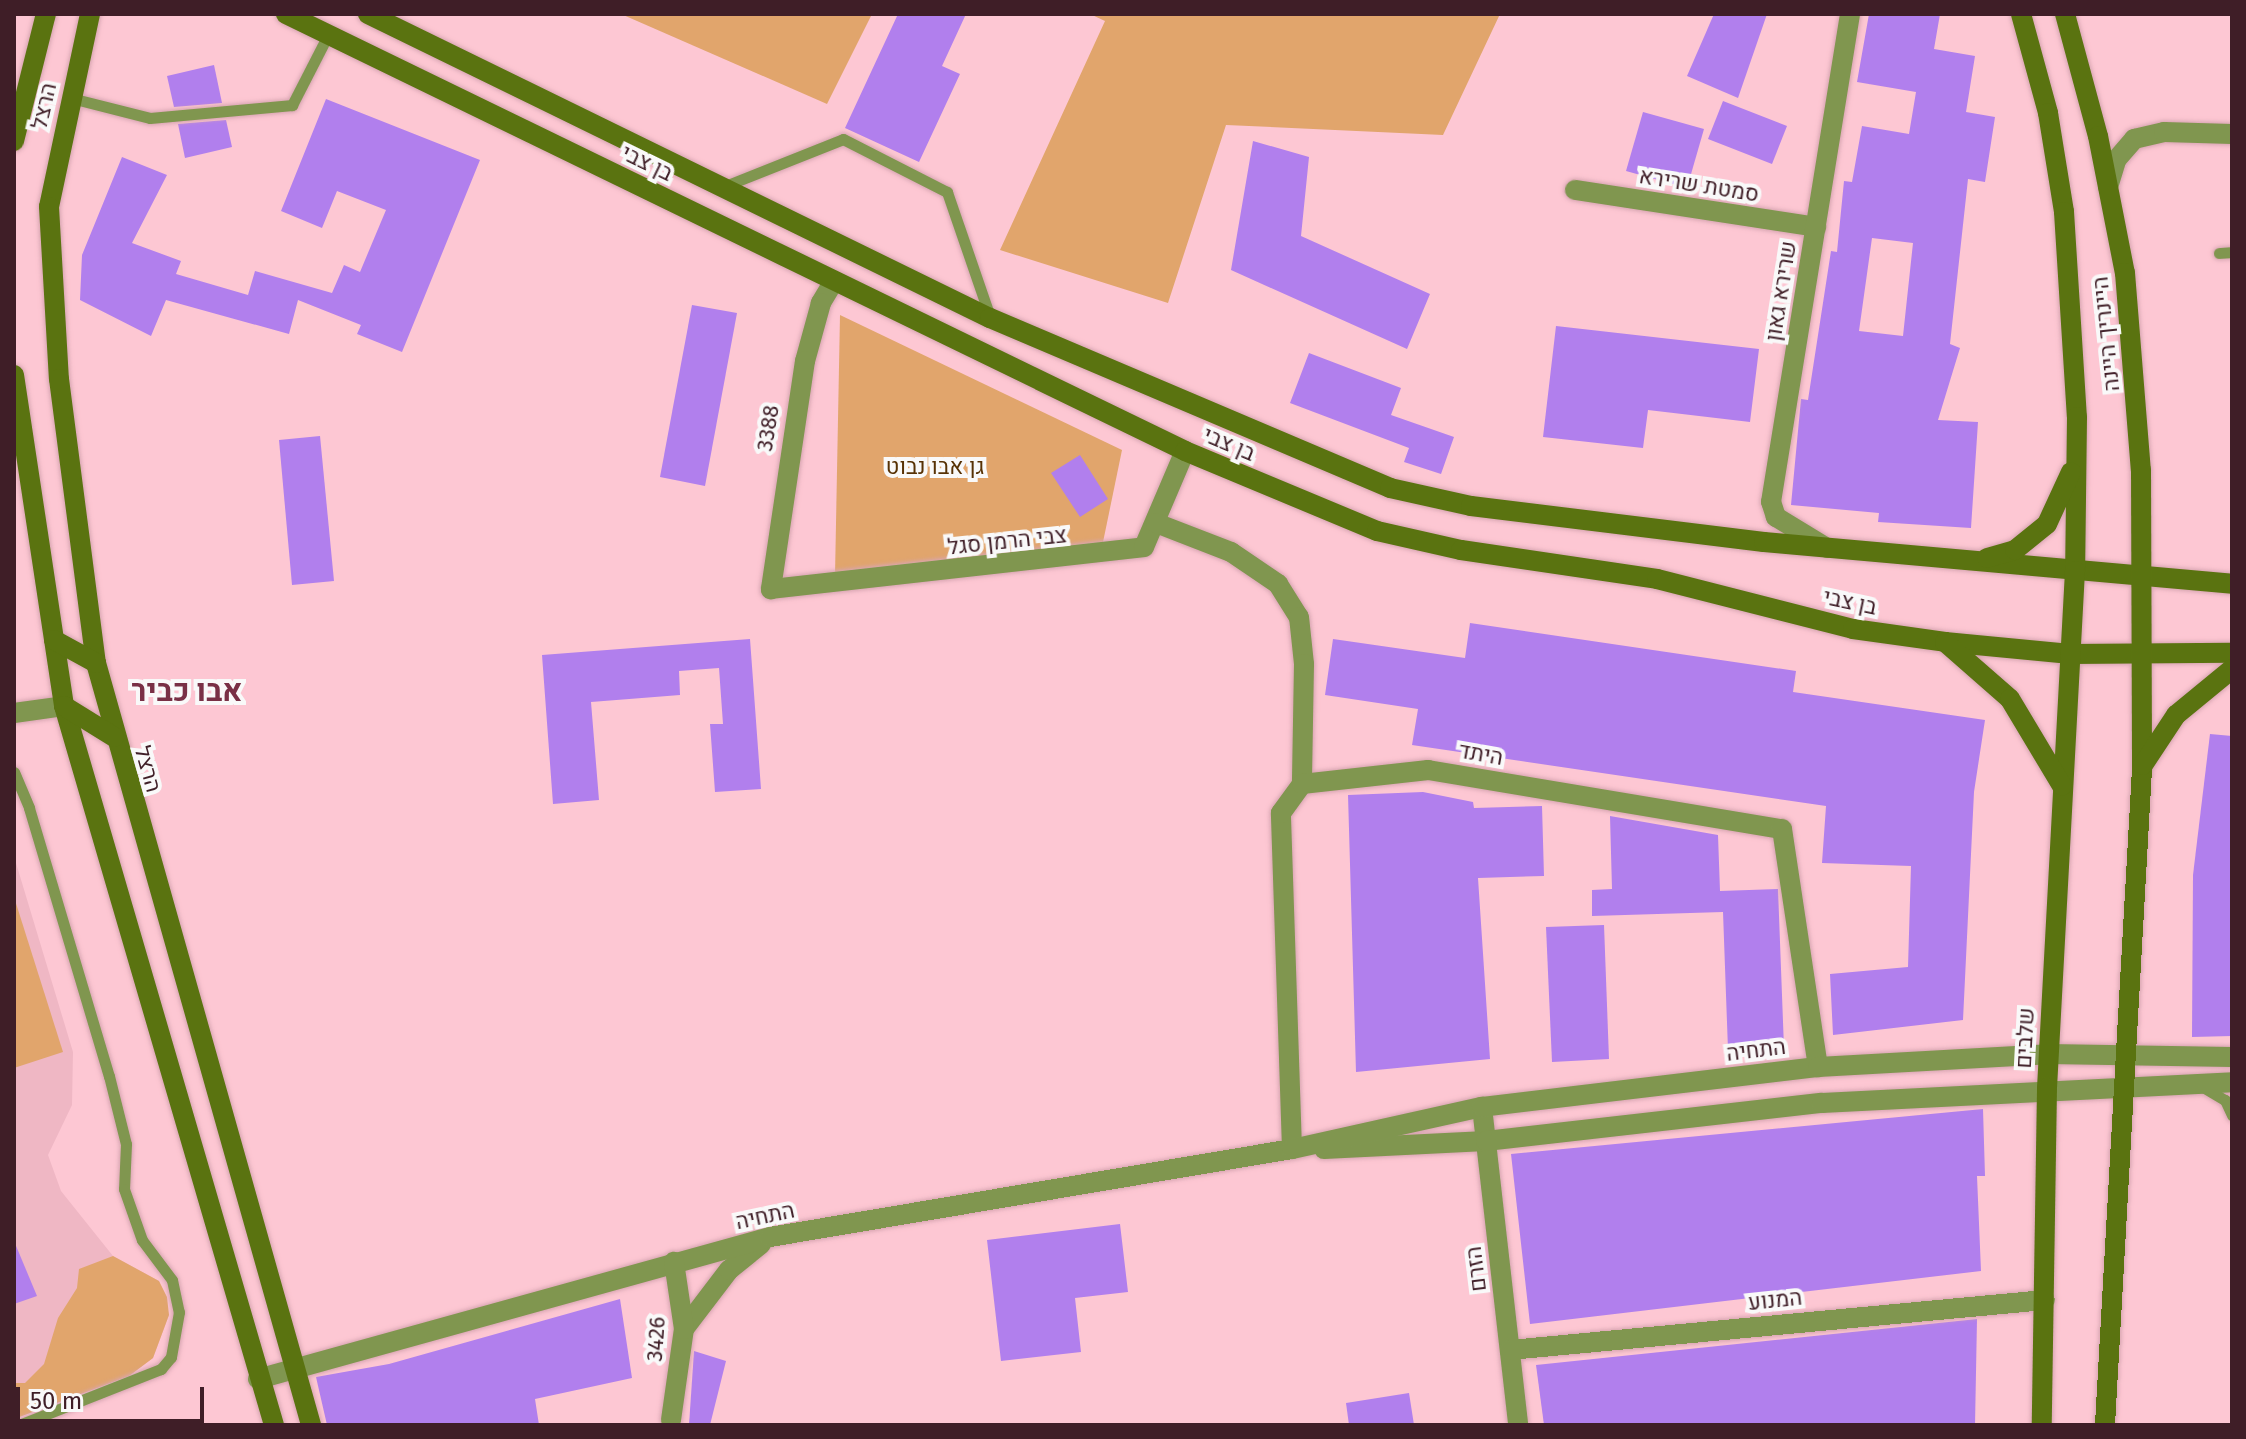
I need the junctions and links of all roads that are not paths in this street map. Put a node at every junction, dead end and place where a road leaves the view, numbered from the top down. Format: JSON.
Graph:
{"nodes":[{"id":1,"x":46,"y":14,"type":"edge"},
{"id":2,"x":286,"y":14,"type":"edge"},
{"id":3,"x":368,"y":14,"type":"edge"},
{"id":4,"x":1850,"y":14,"type":"edge"},
{"id":5,"x":2065,"y":14,"type":"edge"},
{"id":6,"x":91,"y":17,"type":"edge"},
{"id":7,"x":2019,"y":19,"type":"edge"},
{"id":8,"x":328,"y":35,"type":"junction"},
{"id":9,"x":70,"y":97,"type":"junction"},
{"id":10,"x":2232,"y":134,"type":"edge"},
{"id":11,"x":14,"y":141,"type":"edge"},
{"id":12,"x":725,"y":186,"type":"junction"},
{"id":13,"x":2108,"y":187,"type":"junction"},
{"id":14,"x":1575,"y":190,"type":"dead end"},
{"id":15,"x":1816,"y":227,"type":"junction"},
{"id":16,"x":834,"y":281,"type":"junction"},
{"id":17,"x":990,"y":318,"type":"junction"},
{"id":18,"x":14,"y":375,"type":"edge"},
{"id":19,"x":2077,"y":449,"type":"junction"},
{"id":20,"x":1185,"y":451,"type":"junction"},
{"id":21,"x":1156,"y":523,"type":"junction"},
{"id":22,"x":1827,"y":548,"type":"junction"},
{"id":23,"x":1975,"y":561,"type":"junction"},
{"id":24,"x":2075,"y":571,"type":"junction"},
{"id":25,"x":2141,"y":576,"type":"junction"},
{"id":26,"x":2232,"y":584,"type":"edge"},
{"id":27,"x":771,"y":589,"type":"joint"},
{"id":28,"x":54,"y":640,"type":"junction"},
{"id":29,"x":1945,"y":642,"type":"junction"},
{"id":30,"x":2232,"y":653,"type":"edge"},
{"id":31,"x":2070,"y":654,"type":"junction"},
{"id":32,"x":2141,"y":656,"type":"junction"},
{"id":33,"x":96,"y":663,"type":"junction"},
{"id":34,"x":2232,"y":669,"type":"edge"},
{"id":35,"x":64,"y":706,"type":"junction"},
{"id":36,"x":14,"y":713,"type":"edge"},
{"id":37,"x":114,"y":737,"type":"junction"},
{"id":38,"x":2142,"y":769,"type":"junction"},
{"id":39,"x":14,"y":772,"type":"edge"},
{"id":40,"x":1302,"y":784,"type":"junction"},
{"id":41,"x":2063,"y":790,"type":"junction"},
{"id":42,"x":2048,"y":1054,"type":"junction"},
{"id":43,"x":2126,"y":1054,"type":"junction"},
{"id":44,"x":2232,"y":1057,"type":"edge"},
{"id":45,"x":1818,"y":1067,"type":"junction"},
{"id":46,"x":2232,"y":1082,"type":"edge"},
{"id":47,"x":2199,"y":1084,"type":"junction"},
{"id":48,"x":2047,"y":1088,"type":"junction"},
{"id":49,"x":2125,"y":1088,"type":"junction"},
{"id":50,"x":1482,"y":1107,"type":"junction"},
{"id":51,"x":2232,"y":1115,"type":"edge"},
{"id":52,"x":1486,"y":1141,"type":"junction"},
{"id":53,"x":1292,"y":1149,"type":"junction"},
{"id":54,"x":770,"y":1237,"type":"junction"},
{"id":55,"x":674,"y":1262,"type":"junction"},
{"id":56,"x":2045,"y":1300,"type":"junction"},
{"id":57,"x":684,"y":1329,"type":"junction"},
{"id":58,"x":1510,"y":1350,"type":"junction"},
{"id":59,"x":299,"y":1367,"type":"junction"},
{"id":60,"x":258,"y":1379,"type":"junction"},
{"id":61,"x":671,"y":1420,"type":"dead end"},
{"id":62,"x":19,"y":1425,"type":"edge"},
{"id":63,"x":274,"y":1425,"type":"edge"},
{"id":64,"x":311,"y":1425,"type":"edge"},
{"id":65,"x":1518,"y":1425,"type":"edge"},
{"id":66,"x":2042,"y":1425,"type":"edge"},
{"id":67,"x":2105,"y":1425,"type":"edge"}],
"edges":[{"from":1,"to":11,"type":"main road","name":"הרצל"},
{"from":2,"to":8,"type":"main road","name":"בן צבי"},
{"from":3,"to":12,"type":"main road","name":"בן צבי"},
{"from":4,"to":15,"type":"street","name":"שרירא גאון"},
{"from":5,"to":13,"type":"main road","name":"היינריך היינה"},
{"from":6,"to":9,"type":"main road","name":"הרצל"},
{"from":7,"to":19,"type":"main road","name":"היינריך היינה"},
{"from":8,"to":9,"type":"lane"},
{"from":8,"to":16,"type":"main road","name":"בן צבי"},
{"from":9,"to":33,"type":"main road","name":"הרצל"},
{"from":10,"to":13,"type":"street"},
{"from":12,"to":17,"type":"main road","name":"בן צבי"},
{"from":12,"to":17,"type":"lane"},
{"from":13,"to":25,"type":"main road","name":"היינריך היינה"},
{"from":14,"to":15,"type":"street","name":"סמטת שרירא"},
{"from":15,"to":22,"type":"street","name":"שרירא גאון"},
{"from":16,"to":20,"type":"main road","name":"בן צבי"},
{"from":16,"to":27,"type":"street","name":"3388"},
{"from":17,"to":22,"type":"main road","name":"בן צבי"},
{"from":18,"to":28,"type":"main road"},
{"from":19,"to":23,"type":"main road"},
{"from":19,"to":24,"type":"main road","name":"היינריך היינה"},
{"from":20,"to":21,"type":"street","name":"צבי הרמן סגל"},
{"from":20,"to":29,"type":"main road","name":"בן צבי"},
{"from":21,"to":27,"type":"street","name":"צבי הרמן סגל"},
{"from":21,"to":40,"type":"street"},
{"from":22,"to":23,"type":"main road","name":"בן צבי"},
{"from":23,"to":24,"type":"main road","name":"בן צבי"},
{"from":24,"to":25,"type":"main road","name":"בן צבי"},
{"from":24,"to":31,"type":"main road","name":"היינריך היינה"},
{"from":25,"to":26,"type":"main road","name":"בן צבי"},
{"from":25,"to":32,"type":"main road","name":"היינריך היינה"},
{"from":28,"to":33,"type":"main road"},
{"from":28,"to":35,"type":"main road"},
{"from":29,"to":31,"type":"main road","name":"בן צבי"},
{"from":29,"to":41,"type":"main road"},
{"from":30,"to":32,"type":"main road","name":"בן צבי"},
{"from":31,"to":32,"type":"main road","name":"בן צבי"},
{"from":31,"to":41,"type":"main road","name":"שלבים"},
{"from":32,"to":38,"type":"main road"},
{"from":33,"to":37,"type":"main road","name":"הרצל"},
{"from":34,"to":38,"type":"main road"},
{"from":35,"to":36,"type":"street"},
{"from":35,"to":37,"type":"main road"},
{"from":35,"to":60,"type":"main road"},
{"from":37,"to":59,"type":"main road","name":"הרצל"},
{"from":38,"to":43,"type":"main road"},
{"from":39,"to":62,"type":"lane"},
{"from":40,"to":45,"type":"street","name":"היתד"},
{"from":40,"to":53,"type":"street"},
{"from":41,"to":42,"type":"main road","name":"שלבים"},
{"from":42,"to":43,"type":"street","name":"התחיה"},
{"from":42,"to":45,"type":"street","name":"התחיה"},
{"from":42,"to":48,"type":"main road","name":"שלבים"},
{"from":43,"to":44,"type":"street","name":"התחיה"},
{"from":43,"to":49,"type":"main road"},
{"from":45,"to":50,"type":"street","name":"התחיה"},
{"from":46,"to":47,"type":"street","name":"התחיה"},
{"from":47,"to":49,"type":"street","name":"התחיה"},
{"from":47,"to":51,"type":"lane"},
{"from":48,"to":49,"type":"street","name":"התחיה"},
{"from":48,"to":52,"type":"street","name":"התחיה"},
{"from":48,"to":56,"type":"main road","name":"שלבים"},
{"from":49,"to":67,"type":"main road"},
{"from":50,"to":52,"type":"street","name":"הזרם"},
{"from":50,"to":53,"type":"street","name":"התחיה"},
{"from":52,"to":53,"type":"street","name":"התחיה"},
{"from":52,"to":58,"type":"street","name":"הזרם"},
{"from":53,"to":54,"type":"street","name":"התחיה"},
{"from":54,"to":55,"type":"street","name":"התחיה"},
{"from":54,"to":57,"type":"street"},
{"from":55,"to":57,"type":"street","name":"3426"},
{"from":55,"to":59,"type":"street","name":"התחיה"},
{"from":56,"to":58,"type":"street","name":"המנוע"},
{"from":56,"to":66,"type":"main road","name":"שלבים"},
{"from":57,"to":61,"type":"street","name":"3426"},
{"from":58,"to":65,"type":"street","name":"הזרם"},
{"from":59,"to":60,"type":"street","name":"התחיה"},
{"from":59,"to":64,"type":"main road","name":"הרצל"},
{"from":60,"to":63,"type":"main road"}]}
